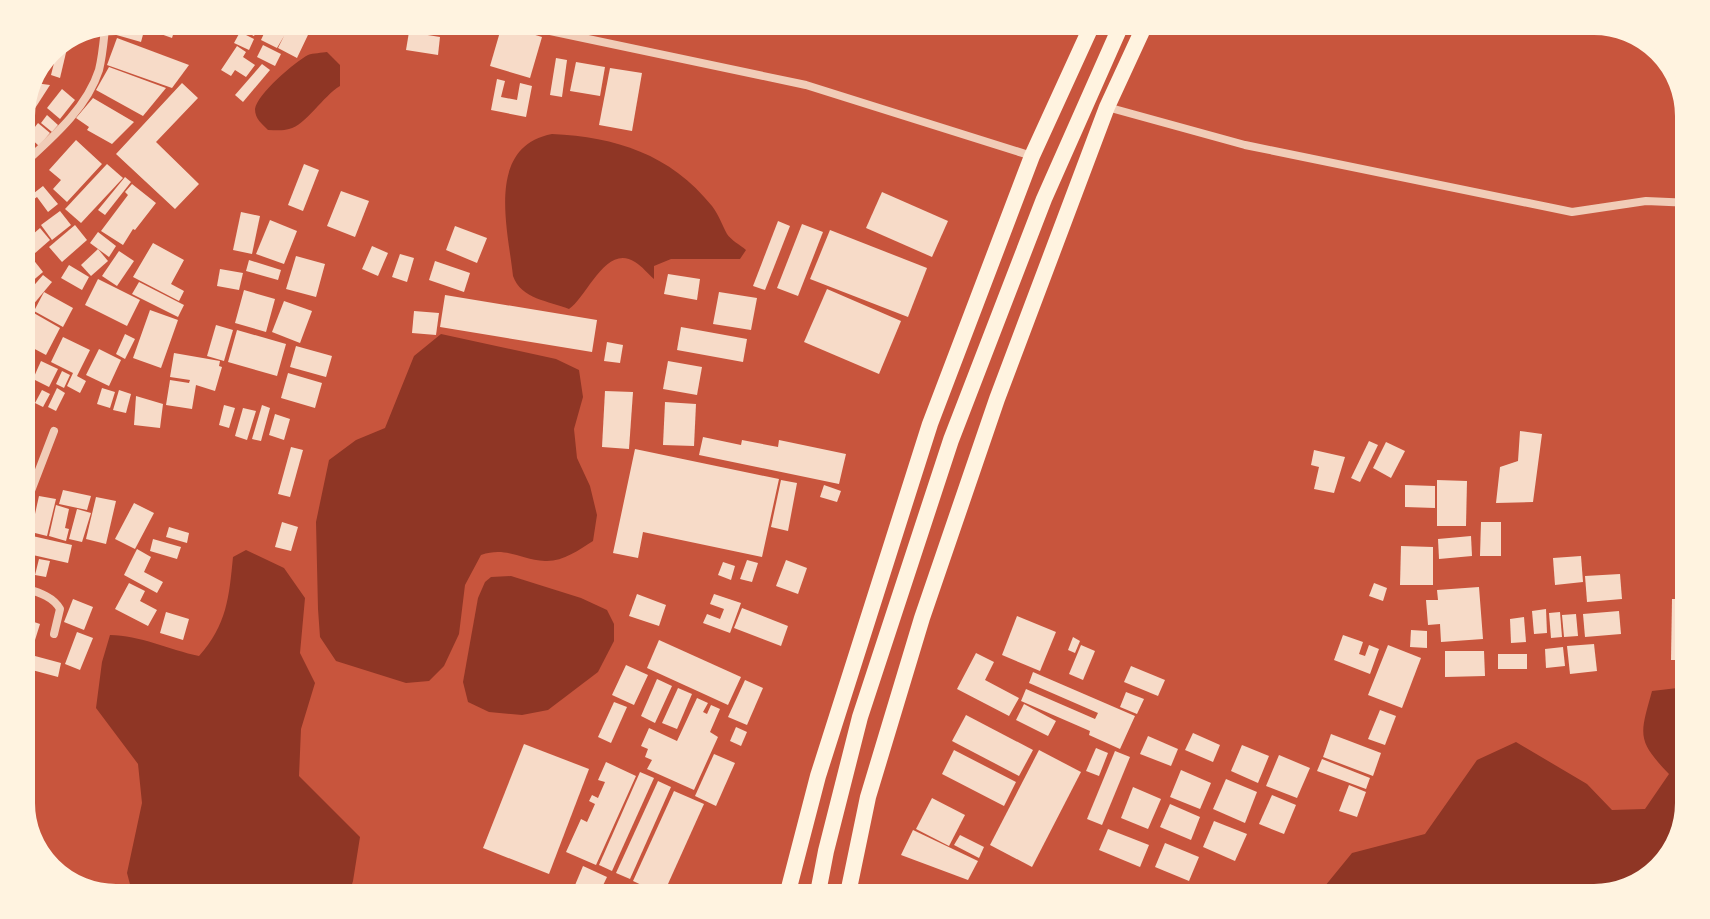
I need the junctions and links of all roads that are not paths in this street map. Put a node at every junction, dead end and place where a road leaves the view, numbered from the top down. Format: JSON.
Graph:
{"nodes":[{"id":1,"x":545,"y":30,"type":"edge"},
{"id":2,"x":1090,"y":30,"type":"edge"},
{"id":3,"x":1119,"y":30,"type":"edge"},
{"id":4,"x":1143,"y":30,"type":"edge"},
{"id":5,"x":104,"y":31,"type":"edge"},
{"id":6,"x":1107,"y":107,"type":"junction"},
{"id":7,"x":1032,"y":156,"type":"junction"},
{"id":8,"x":30,"y":158,"type":"edge"},
{"id":9,"x":1680,"y":202,"type":"edge"},
{"id":10,"x":54,"y":431,"type":"dead end"},
{"id":11,"x":30,"y":490,"type":"edge"},
{"id":12,"x":30,"y":590,"type":"edge"},
{"id":13,"x":54,"y":634,"type":"dead end"},
{"id":14,"x":789,"y":889,"type":"edge"},
{"id":15,"x":819,"y":889,"type":"edge"},
{"id":16,"x":849,"y":889,"type":"edge"}],
"edges":[{"from":1,"to":7,"type":"street"},
{"from":2,"to":7,"type":"highway"},
{"from":3,"to":15,"type":"highway"},
{"from":4,"to":6,"type":"highway"},
{"from":5,"to":8,"type":"street"},
{"from":6,"to":9,"type":"street"},
{"from":6,"to":16,"type":"highway"},
{"from":7,"to":14,"type":"highway"},
{"from":10,"to":11,"type":"street"},
{"from":12,"to":13,"type":"street"}]}
